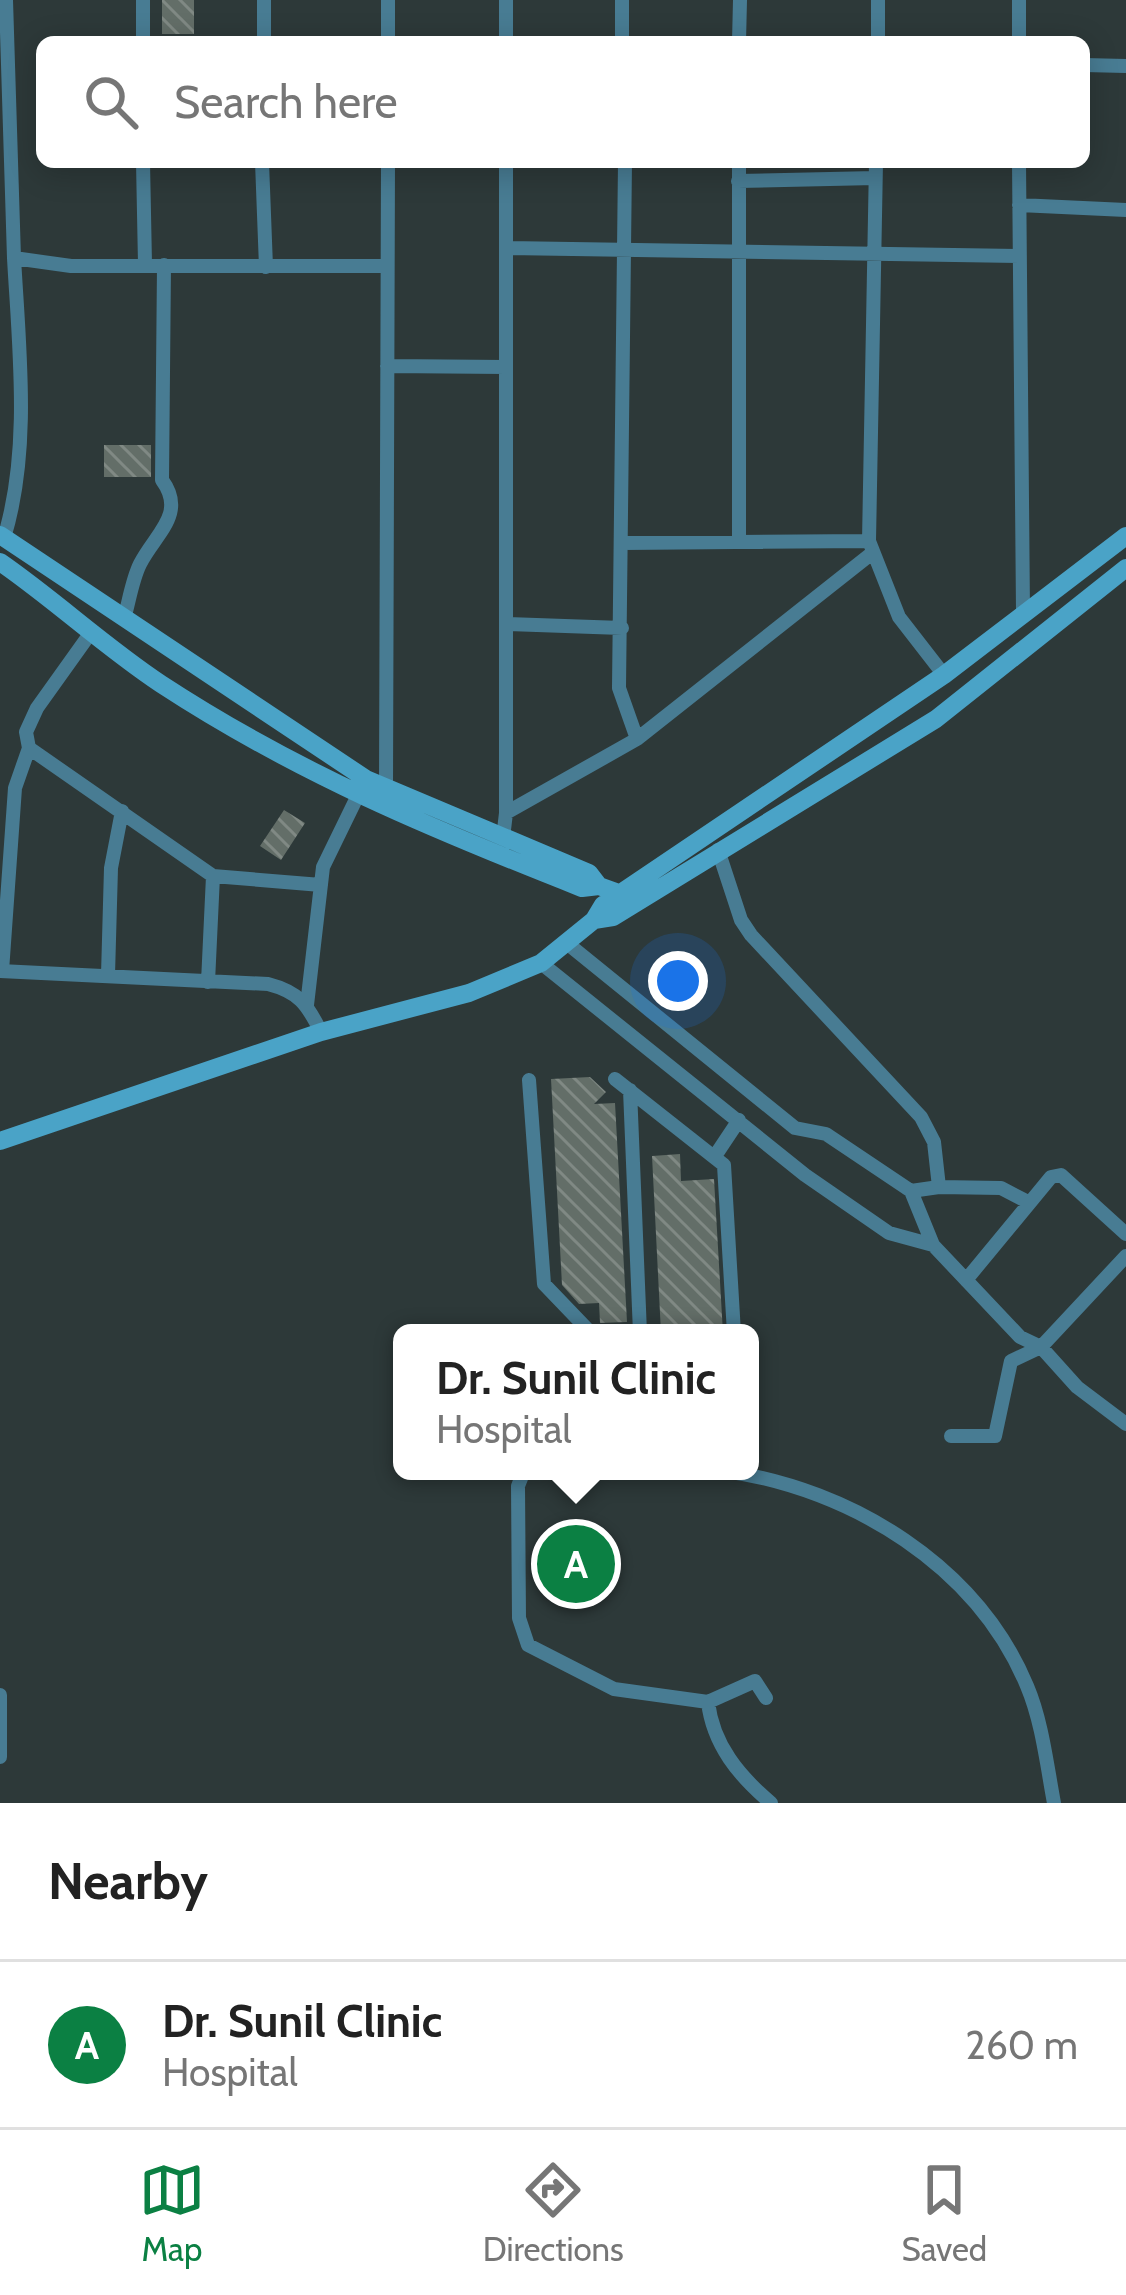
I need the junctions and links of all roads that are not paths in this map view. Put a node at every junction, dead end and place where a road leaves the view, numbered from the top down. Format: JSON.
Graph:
{"nodes":[{"id":1,"x":6,"y":0,"type":"edge"},
{"id":2,"x":143,"y":0,"type":"edge"},
{"id":3,"x":264,"y":0,"type":"edge"},
{"id":4,"x":388,"y":0,"type":"edge"},
{"id":5,"x":506,"y":0,"type":"edge"},
{"id":6,"x":622,"y":0,"type":"edge"},
{"id":7,"x":740,"y":0,"type":"edge"},
{"id":8,"x":878,"y":0,"type":"edge"},
{"id":9,"x":1019,"y":0,"type":"edge"},
{"id":10,"x":143,"y":36,"type":"edge"},
{"id":11,"x":264,"y":36,"type":"edge"},
{"id":12,"x":388,"y":36,"type":"edge"},
{"id":13,"x":506,"y":36,"type":"edge"},
{"id":14,"x":622,"y":36,"type":"edge"},
{"id":15,"x":739,"y":36,"type":"edge"},
{"id":16,"x":878,"y":36,"type":"edge"},
{"id":17,"x":1019,"y":36,"type":"edge"},
{"id":18,"x":1090,"y":65,"type":"edge"},
{"id":19,"x":1126,"y":66,"type":"edge"},
{"id":20,"x":143,"y":168,"type":"edge"},
{"id":21,"x":262,"y":168,"type":"edge"},
{"id":22,"x":388,"y":168,"type":"edge"},
{"id":23,"x":506,"y":168,"type":"edge"},
{"id":24,"x":625,"y":168,"type":"edge"},
{"id":25,"x":739,"y":168,"type":"edge"},
{"id":26,"x":1019,"y":168,"type":"edge"},
{"id":27,"x":876,"y":170,"type":"edge"},
{"id":28,"x":738,"y":181,"type":"junction"},
{"id":29,"x":1019,"y":205,"type":"junction"},
{"id":30,"x":1126,"y":210,"type":"edge"},
{"id":31,"x":5,"y":223,"type":"edge"},
{"id":32,"x":506,"y":248,"type":"junction"},
{"id":33,"x":624,"y":248,"type":"junction"},
{"id":34,"x":736,"y":250,"type":"junction"},
{"id":35,"x":874,"y":254,"type":"junction"},
{"id":36,"x":1019,"y":256,"type":"junction"},
{"id":37,"x":14,"y":258,"type":"junction"},
{"id":38,"x":145,"y":264,"type":"junction"},
{"id":39,"x":164,"y":265,"type":"junction"},
{"id":40,"x":387,"y":266,"type":"junction"},
{"id":41,"x":266,"y":267,"type":"junction"},
{"id":42,"x":387,"y":367,"type":"junction"},
{"id":43,"x":506,"y":367,"type":"junction"},
{"id":44,"x":1126,"y":536,"type":"edge"},
{"id":45,"x":2,"y":537,"type":"edge"},
{"id":46,"x":739,"y":541,"type":"junction"},
{"id":47,"x":623,"y":542,"type":"junction"},
{"id":48,"x":870,"y":548,"type":"junction"},
{"id":49,"x":0,"y":562,"type":"edge"},
{"id":50,"x":1126,"y":568,"type":"edge"},
{"id":51,"x":1023,"y":612,"type":"junction"},
{"id":52,"x":124,"y":619,"type":"junction"},
{"id":53,"x":506,"y":624,"type":"junction"},
{"id":54,"x":622,"y":628,"type":"junction"},
{"id":55,"x":92,"y":632,"type":"junction"},
{"id":56,"x":944,"y":674,"type":"junction"},
{"id":57,"x":638,"y":739,"type":"junction"},
{"id":58,"x":29,"y":748,"type":"junction"},
{"id":59,"x":362,"y":788,"type":"junction"},
{"id":60,"x":386,"y":789,"type":"junction"},
{"id":61,"x":122,"y":811,"type":"junction"},
{"id":62,"x":506,"y":813,"type":"junction"},
{"id":63,"x":503,"y":838,"type":"junction"},
{"id":64,"x":718,"y":850,"type":"junction"},
{"id":65,"x":214,"y":876,"type":"junction"},
{"id":66,"x":321,"y":885,"type":"junction"},
{"id":67,"x":598,"y":886,"type":"junction"},
{"id":68,"x":630,"y":897,"type":"junction"},
{"id":69,"x":568,"y":944,"type":"junction"},
{"id":70,"x":541,"y":963,"type":"junction"},
{"id":71,"x":1,"y":971,"type":"edge"},
{"id":72,"x":108,"y":975,"type":"junction"},
{"id":73,"x":208,"y":982,"type":"junction"},
{"id":74,"x":307,"y":1005,"type":"junction"},
{"id":75,"x":321,"y":1032,"type":"junction"},
{"id":76,"x":615,"y":1079,"type":"dead end"},
{"id":77,"x":529,"y":1080,"type":"dead end"},
{"id":78,"x":630,"y":1090,"type":"junction"},
{"id":79,"x":739,"y":1120,"type":"junction"},
{"id":80,"x":795,"y":1128,"type":"junction"},
{"id":81,"x":0,"y":1142,"type":"edge"},
{"id":82,"x":777,"y":1151,"type":"junction"},
{"id":83,"x":716,"y":1156,"type":"junction"},
{"id":84,"x":939,"y":1187,"type":"junction"},
{"id":85,"x":911,"y":1191,"type":"junction"},
{"id":86,"x":1026,"y":1201,"type":"junction"},
{"id":87,"x":1126,"y":1234,"type":"edge"},
{"id":88,"x":933,"y":1245,"type":"junction"},
{"id":89,"x":1126,"y":1256,"type":"edge"},
{"id":90,"x":966,"y":1280,"type":"junction"},
{"id":91,"x":582,"y":1324,"type":"edge"},
{"id":92,"x":640,"y":1324,"type":"edge"},
{"id":93,"x":734,"y":1324,"type":"edge"},
{"id":94,"x":1041,"y":1347,"type":"junction"},
{"id":95,"x":1126,"y":1424,"type":"edge"},
{"id":96,"x":951,"y":1436,"type":"dead end"},
{"id":97,"x":520,"y":1480,"type":"edge"},
{"id":98,"x":754,"y":1480,"type":"edge"},
{"id":99,"x":0,"y":1695,"type":"edge"},
{"id":100,"x":766,"y":1698,"type":"dead end"},
{"id":101,"x":708,"y":1702,"type":"junction"},
{"id":102,"x":0,"y":1756,"type":"edge"},
{"id":103,"x":771,"y":1803,"type":"edge"},
{"id":104,"x":1054,"y":1803,"type":"edge"}],
"edges":[{"from":1,"to":31,"type":"street"},
{"from":2,"to":10,"type":"street"},
{"from":3,"to":11,"type":"street"},
{"from":4,"to":12,"type":"street"},
{"from":5,"to":13,"type":"street"},
{"from":6,"to":14,"type":"street"},
{"from":7,"to":15,"type":"street"},
{"from":8,"to":16,"type":"street"},
{"from":9,"to":17,"type":"street"},
{"from":18,"to":19,"type":"street"},
{"from":20,"to":38,"type":"street"},
{"from":21,"to":41,"type":"street"},
{"from":22,"to":40,"type":"street"},
{"from":23,"to":32,"type":"street"},
{"from":24,"to":33,"type":"street"},
{"from":25,"to":28,"type":"street"},
{"from":26,"to":29,"type":"street"},
{"from":27,"to":28,"type":"street"},
{"from":27,"to":35,"type":"street"},
{"from":28,"to":34,"type":"street"},
{"from":29,"to":30,"type":"street"},
{"from":29,"to":36,"type":"street"},
{"from":31,"to":37,"type":"street"},
{"from":32,"to":33,"type":"street"},
{"from":32,"to":43,"type":"street"},
{"from":33,"to":34,"type":"street"},
{"from":33,"to":47,"type":"street"},
{"from":34,"to":35,"type":"street"},
{"from":34,"to":46,"type":"street"},
{"from":35,"to":36,"type":"street"},
{"from":35,"to":48,"type":"street"},
{"from":36,"to":51,"type":"street"},
{"from":37,"to":38,"type":"street"},
{"from":37,"to":45,"type":"street"},
{"from":38,"to":39,"type":"street"},
{"from":39,"to":41,"type":"street"},
{"from":39,"to":52,"type":"street"},
{"from":40,"to":41,"type":"street"},
{"from":40,"to":42,"type":"street"},
{"from":42,"to":43,"type":"street"},
{"from":42,"to":60,"type":"street"},
{"from":43,"to":53,"type":"street"},
{"from":44,"to":51,"type":"street"},
{"from":45,"to":52,"type":"street"},
{"from":46,"to":47,"type":"street"},
{"from":46,"to":48,"type":"street"},
{"from":47,"to":54,"type":"street"},
{"from":48,"to":56,"type":"street"},
{"from":48,"to":57,"type":"street"},
{"from":49,"to":55,"type":"street"},
{"from":50,"to":64,"type":"street"},
{"from":51,"to":56,"type":"street"},
{"from":52,"to":59,"type":"street"},
{"from":53,"to":54,"type":"street"},
{"from":53,"to":62,"type":"street"},
{"from":54,"to":57,"type":"street"},
{"from":55,"to":58,"type":"street"},
{"from":55,"to":59,"type":"street"},
{"from":56,"to":68,"type":"street"},
{"from":57,"to":62,"type":"street"},
{"from":58,"to":61,"type":"street"},
{"from":58,"to":71,"type":"street"},
{"from":59,"to":60,"type":"street"},
{"from":59,"to":66,"type":"street"},
{"from":59,"to":67,"type":"street"},
{"from":60,"to":63,"type":"street"},
{"from":61,"to":65,"type":"street"},
{"from":61,"to":72,"type":"street"},
{"from":62,"to":63,"type":"street"},
{"from":63,"to":67,"type":"street"},
{"from":64,"to":68,"type":"street"},
{"from":64,"to":84,"type":"street"},
{"from":65,"to":66,"type":"street"},
{"from":65,"to":73,"type":"street"},
{"from":66,"to":74,"type":"street"},
{"from":67,"to":68,"type":"street"},
{"from":68,"to":69,"type":"street"},
{"from":69,"to":70,"type":"street"},
{"from":69,"to":80,"type":"street"},
{"from":70,"to":75,"type":"street"},
{"from":70,"to":79,"type":"street"},
{"from":71,"to":72,"type":"street"},
{"from":72,"to":73,"type":"street"},
{"from":73,"to":74,"type":"street"},
{"from":74,"to":75,"type":"street"},
{"from":75,"to":81,"type":"street"},
{"from":76,"to":78,"type":"street"},
{"from":77,"to":91,"type":"street"},
{"from":78,"to":83,"type":"street"},
{"from":78,"to":92,"type":"street"},
{"from":79,"to":82,"type":"street"},
{"from":79,"to":83,"type":"street"},
{"from":80,"to":82,"type":"street"},
{"from":80,"to":85,"type":"street"},
{"from":82,"to":88,"type":"street"},
{"from":83,"to":93,"type":"street"},
{"from":84,"to":85,"type":"street"},
{"from":84,"to":86,"type":"street"},
{"from":85,"to":88,"type":"street"},
{"from":86,"to":87,"type":"street"},
{"from":86,"to":90,"type":"street"},
{"from":88,"to":90,"type":"street"},
{"from":89,"to":94,"type":"street"},
{"from":90,"to":94,"type":"street"},
{"from":94,"to":95,"type":"street"},
{"from":94,"to":96,"type":"street"},
{"from":97,"to":101,"type":"street"},
{"from":98,"to":104,"type":"street"},
{"from":99,"to":102,"type":"street"},
{"from":100,"to":101,"type":"street"},
{"from":101,"to":103,"type":"street"}]}
